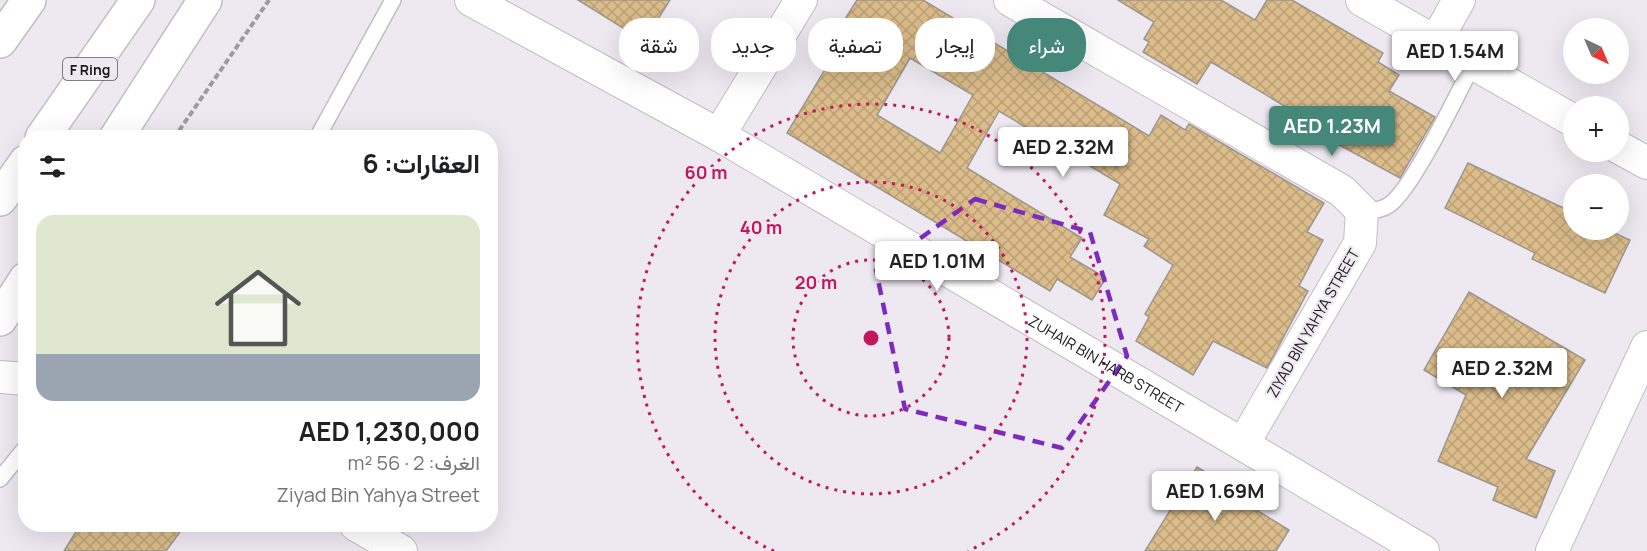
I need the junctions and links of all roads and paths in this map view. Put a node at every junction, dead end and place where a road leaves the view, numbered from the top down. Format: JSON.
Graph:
{"nodes":[{"id":1,"x":29,"y":0,"type":"edge"},
{"id":2,"x":138,"y":0,"type":"edge"},
{"id":3,"x":205,"y":0,"type":"edge"},
{"id":4,"x":269,"y":0,"type":"edge"},
{"id":5,"x":393,"y":0,"type":"edge"},
{"id":6,"x":471,"y":0,"type":"edge"},
{"id":7,"x":801,"y":0,"type":"edge"},
{"id":8,"x":1010,"y":0,"type":"edge"},
{"id":9,"x":1362,"y":0,"type":"edge"},
{"id":10,"x":1459,"y":0,"type":"edge"},
{"id":11,"x":511,"y":10,"type":"edge"},
{"id":12,"x":0,"y":41,"type":"edge"},
{"id":13,"x":1436,"y":41,"type":"junction"},
{"id":14,"x":1473,"y":64,"type":"junction"},
{"id":15,"x":1563,"y":115,"type":"edge"},
{"id":16,"x":48,"y":130,"type":"edge"},
{"id":17,"x":121,"y":130,"type":"edge"},
{"id":18,"x":180,"y":130,"type":"edge"},
{"id":19,"x":321,"y":130,"type":"edge"},
{"id":20,"x":719,"y":135,"type":"junction"},
{"id":21,"x":1629,"y":153,"type":"edge"},
{"id":22,"x":1647,"y":163,"type":"edge"},
{"id":23,"x":18,"y":173,"type":"edge"},
{"id":24,"x":0,"y":199,"type":"edge"},
{"id":25,"x":1362,"y":211,"type":"junction"},
{"id":26,"x":18,"y":291,"type":"edge"},
{"id":27,"x":0,"y":319,"type":"edge"},
{"id":28,"x":1647,"y":347,"type":"edge"},
{"id":29,"x":0,"y":376,"type":"edge"},
{"id":30,"x":18,"y":378,"type":"edge"},
{"id":31,"x":1243,"y":444,"type":"junction"},
{"id":32,"x":18,"y":457,"type":"edge"},
{"id":33,"x":0,"y":479,"type":"edge"},
{"id":34,"x":353,"y":534,"type":"edge"},
{"id":35,"x":401,"y":551,"type":"edge"},
{"id":36,"x":1423,"y":551,"type":"edge"},
{"id":37,"x":1552,"y":551,"type":"edge"}],
"edges":[{"from":1,"to":12,"type":"highway"},
{"from":2,"to":16,"type":"highway","number":"F Ring"},
{"from":3,"to":17,"type":"highway"},
{"from":4,"to":18,"type":"path"},
{"from":5,"to":19,"type":"lane"},
{"from":6,"to":11,"type":"street","name":"ZUHAIR BIN HARB STREET"},
{"from":7,"to":20,"type":"street"},
{"from":8,"to":25,"type":"street"},
{"from":9,"to":13,"type":"street"},
{"from":10,"to":13,"type":"street"},
{"from":11,"to":20,"type":"street","name":"ZUHAIR BIN HARB STREET"},
{"from":13,"to":14,"type":"street"},
{"from":14,"to":15,"type":"street"},
{"from":14,"to":25,"type":"lane"},
{"from":20,"to":31,"type":"street","name":"ZUHAIR BIN HARB STREET"},
{"from":21,"to":22,"type":"street"},
{"from":23,"to":24,"type":"highway"},
{"from":25,"to":31,"type":"street","name":"ZIYAD BIN YAHYA STREET"},
{"from":26,"to":27,"type":"highway"},
{"from":28,"to":37,"type":"street"},
{"from":29,"to":30,"type":"street"},
{"from":31,"to":36,"type":"street","name":"ZUHAIR BIN HARB STREET"},
{"from":32,"to":33,"type":"lane"},
{"from":34,"to":35,"type":"street"}]}
